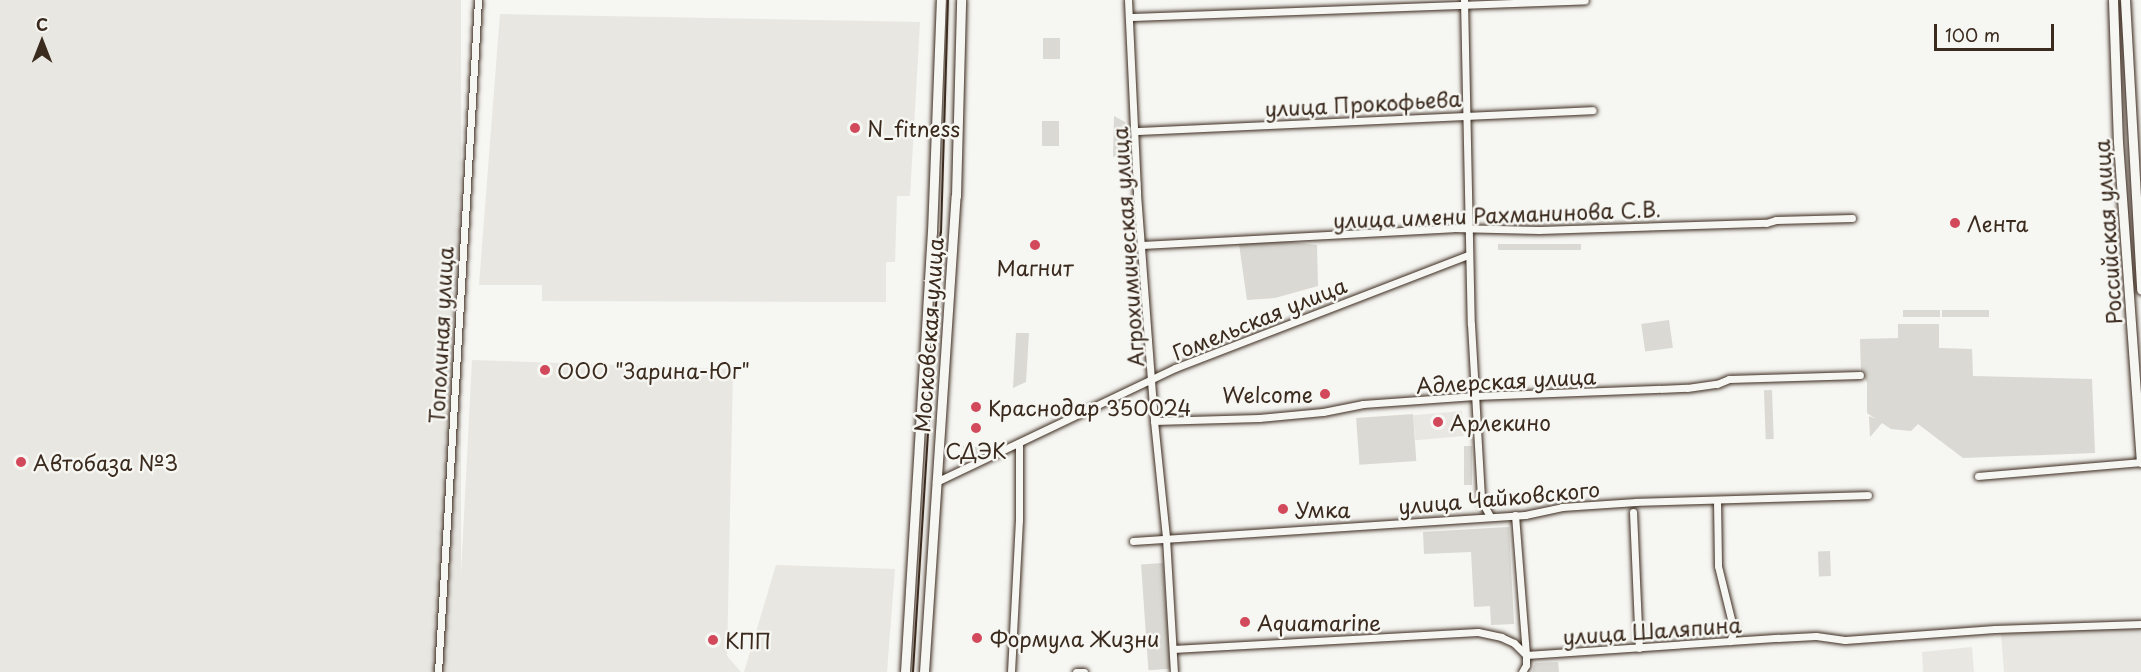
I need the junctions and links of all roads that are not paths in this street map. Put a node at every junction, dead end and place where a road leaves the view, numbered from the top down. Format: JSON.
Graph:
{"nodes":[{"id":1,"x":477,"y":0,"type":"edge"},
{"id":2,"x":940,"y":0,"type":"edge"},
{"id":3,"x":961,"y":0,"type":"edge"},
{"id":4,"x":1128,"y":0,"type":"edge"},
{"id":5,"x":1585,"y":0,"type":"edge"},
{"id":6,"x":2113,"y":0,"type":"edge"},
{"id":7,"x":2126,"y":0,"type":"edge"},
{"id":8,"x":1464,"y":2,"type":"edge"},
{"id":9,"x":1130,"y":17,"type":"junction"},
{"id":10,"x":1593,"y":110,"type":"dead end"},
{"id":11,"x":1466,"y":114,"type":"junction"},
{"id":12,"x":1136,"y":131,"type":"junction"},
{"id":13,"x":1852,"y":218,"type":"dead end"},
{"id":14,"x":1467,"y":228,"type":"junction"},
{"id":15,"x":1142,"y":245,"type":"junction"},
{"id":16,"x":1468,"y":255,"type":"junction"},
{"id":17,"x":2141,"y":290,"type":"edge"},
{"id":18,"x":1860,"y":375,"type":"dead end"},
{"id":19,"x":1151,"y":379,"type":"junction"},
{"id":20,"x":1475,"y":396,"type":"junction"},
{"id":21,"x":1154,"y":421,"type":"junction"},
{"id":22,"x":1019,"y":443,"type":"junction"},
{"id":23,"x":2141,"y":462,"type":"edge"},
{"id":24,"x":1978,"y":476,"type":"dead end"},
{"id":25,"x":936,"y":482,"type":"junction"},
{"id":26,"x":1868,"y":495,"type":"dead end"},
{"id":27,"x":1717,"y":500,"type":"junction"},
{"id":28,"x":1633,"y":512,"type":"dead end"},
{"id":29,"x":1515,"y":515,"type":"junction"},
{"id":30,"x":1490,"y":516,"type":"junction"},
{"id":31,"x":1166,"y":538,"type":"junction"},
{"id":32,"x":1133,"y":541,"type":"dead end"},
{"id":33,"x":2141,"y":624,"type":"edge"},
{"id":34,"x":1730,"y":641,"type":"junction"},
{"id":35,"x":1639,"y":648,"type":"junction"},
{"id":36,"x":1173,"y":649,"type":"junction"},
{"id":37,"x":1526,"y":655,"type":"junction"},
{"id":38,"x":438,"y":672,"type":"edge"},
{"id":39,"x":905,"y":672,"type":"edge"},
{"id":40,"x":924,"y":672,"type":"edge"},
{"id":41,"x":1011,"y":672,"type":"edge"},
{"id":42,"x":1076,"y":672,"type":"edge"},
{"id":43,"x":1084,"y":672,"type":"edge"},
{"id":44,"x":1174,"y":672,"type":"edge"},
{"id":45,"x":1522,"y":672,"type":"edge"}],
"edges":[{"from":1,"to":38,"type":"street","name":"Тополиная улица"},
{"from":2,"to":39,"type":"street","name":"Московская улица"},
{"from":3,"to":25,"type":"street","name":"Московская улица"},
{"from":4,"to":9,"type":"street","name":"Агрохимическая улица"},
{"from":5,"to":8,"type":"street"},
{"from":6,"to":23,"type":"street","name":"Российская улица"},
{"from":7,"to":17,"type":"street","name":"Российская улица"},
{"from":8,"to":9,"type":"street"},
{"from":8,"to":11,"type":"street"},
{"from":9,"to":12,"type":"street","name":"Агрохимическая улица"},
{"from":10,"to":11,"type":"street","name":"улица Прокофьева"},
{"from":11,"to":12,"type":"street","name":"улица Прокофьева"},
{"from":11,"to":14,"type":"street"},
{"from":12,"to":15,"type":"street","name":"Агрохимическая улица"},
{"from":13,"to":14,"type":"street","name":"улица имени Рахманинова С.В."},
{"from":14,"to":15,"type":"street","name":"улица имени Рахманинова С.В."},
{"from":14,"to":16,"type":"street"},
{"from":15,"to":19,"type":"street","name":"Агрохимическая улица"},
{"from":16,"to":19,"type":"street","name":"Гомельская улица"},
{"from":16,"to":20,"type":"street"},
{"from":18,"to":20,"type":"street","name":"Адлерская улица"},
{"from":19,"to":21,"type":"street","name":"Агрохимическая улица"},
{"from":19,"to":22,"type":"street","name":"Гомельская улица"},
{"from":20,"to":21,"type":"street","name":"Адлерская улица"},
{"from":20,"to":30,"type":"street"},
{"from":21,"to":31,"type":"street","name":"Агрохимическая улица"},
{"from":22,"to":25,"type":"street","name":"Гомельская улица"},
{"from":22,"to":41,"type":"street"},
{"from":23,"to":24,"type":"street"},
{"from":25,"to":40,"type":"street","name":"Московская улица"},
{"from":26,"to":27,"type":"street","name":"улица Чайковского"},
{"from":27,"to":29,"type":"street","name":"улица Чайковского"},
{"from":27,"to":34,"type":"street"},
{"from":28,"to":35,"type":"street"},
{"from":29,"to":30,"type":"street","name":"улица Чайковского"},
{"from":29,"to":37,"type":"street"},
{"from":30,"to":31,"type":"street","name":"улица Чайковского"},
{"from":31,"to":32,"type":"street","name":"улица Чайковского"},
{"from":31,"to":36,"type":"street","name":"Агрохимическая улица"},
{"from":33,"to":34,"type":"street","name":"улица Шаляпина"},
{"from":34,"to":35,"type":"street","name":"улица Шаляпина"},
{"from":35,"to":37,"type":"street","name":"улица Шаляпина"},
{"from":36,"to":37,"type":"street"},
{"from":36,"to":44,"type":"street","name":"Агрохимическая улица"},
{"from":37,"to":45,"type":"street"},
{"from":42,"to":43,"type":"street"}]}
